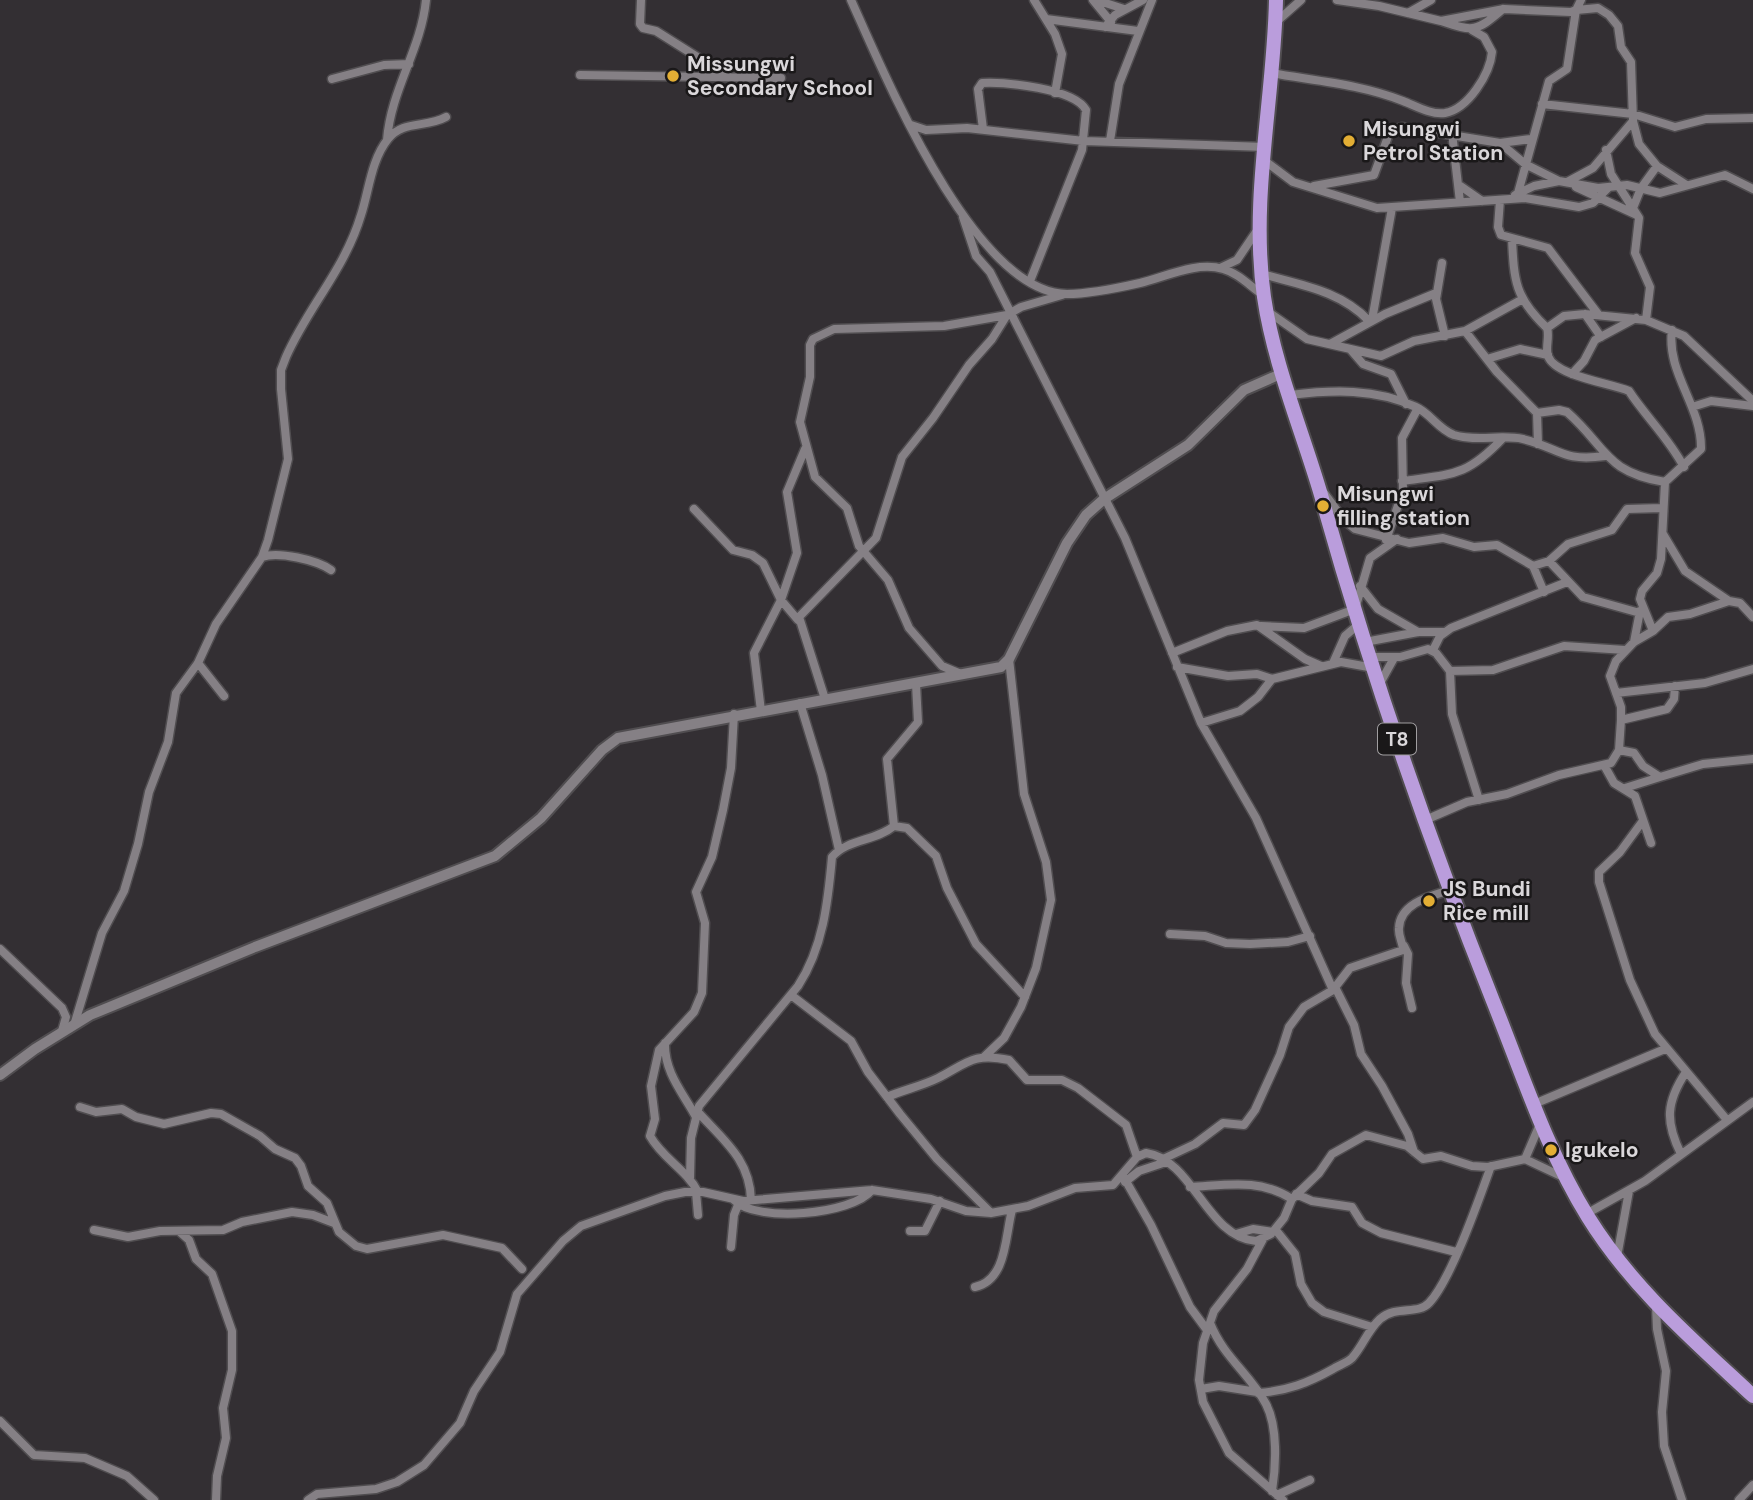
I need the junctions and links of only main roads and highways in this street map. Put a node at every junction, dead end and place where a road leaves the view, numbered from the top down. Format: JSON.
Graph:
{"nodes":[{"id":1,"x":1276,"y":0,"type":"edge"},
{"id":2,"x":1753,"y":1396,"type":"edge"}],
"edges":[{"from":1,"to":2,"type":"highway","number":"T8"}]}
